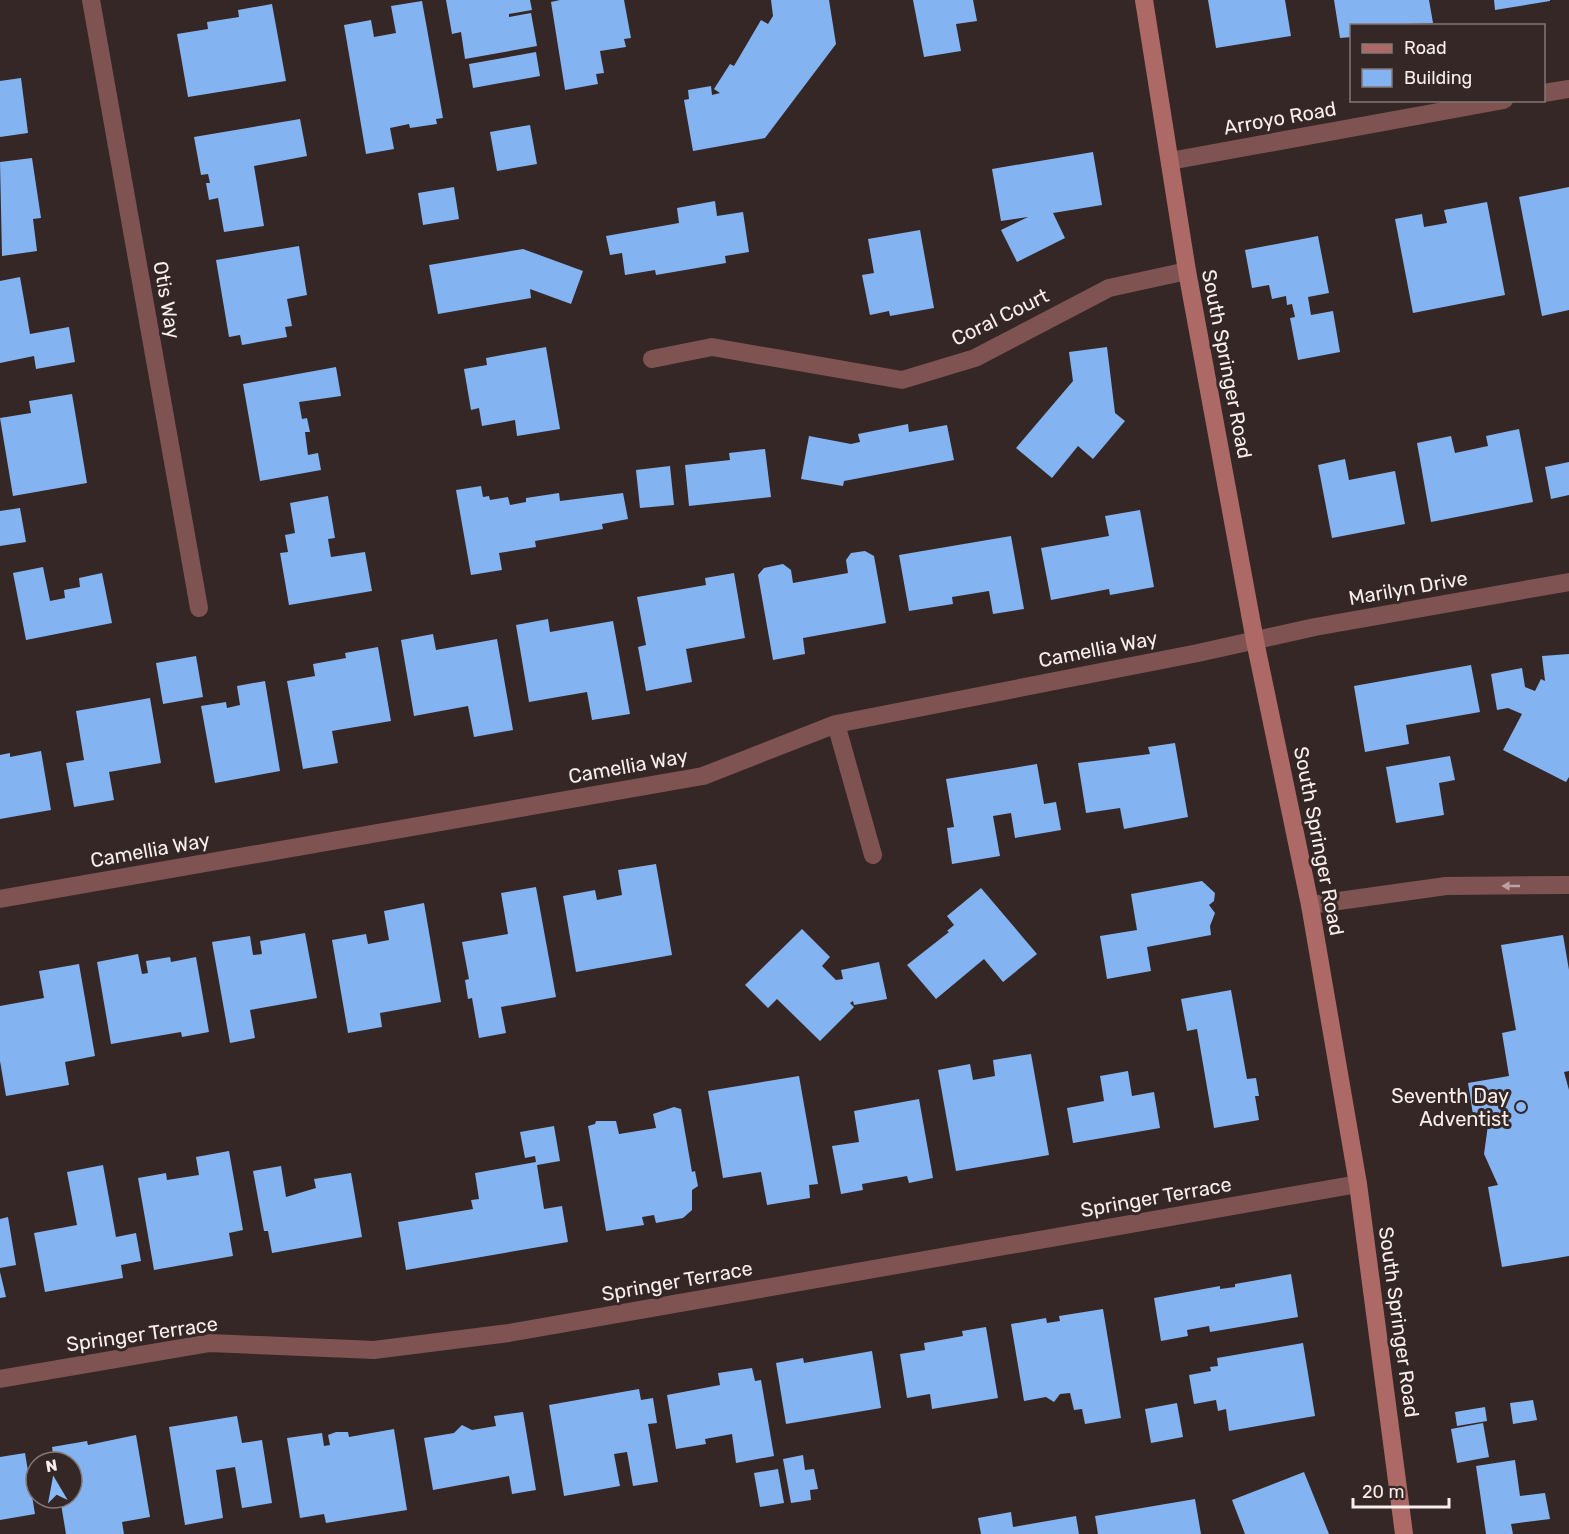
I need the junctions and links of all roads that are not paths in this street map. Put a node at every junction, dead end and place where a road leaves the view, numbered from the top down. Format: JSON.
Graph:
{"nodes":[{"id":1,"x":91,"y":0,"type":"edge"},
{"id":2,"x":1144,"y":0,"type":"edge"},
{"id":3,"x":1569,"y":89,"type":"edge"},
{"id":4,"x":1545,"y":93,"type":"edge"},
{"id":5,"x":1493,"y":102,"type":"edge"},
{"id":6,"x":1170,"y":160,"type":"junction"},
{"id":7,"x":1187,"y":272,"type":"junction"},
{"id":8,"x":652,"y":359,"type":"dead end"},
{"id":9,"x":1569,"y":582,"type":"edge"},
{"id":10,"x":198,"y":608,"type":"dead end"},
{"id":11,"x":1255,"y":641,"type":"junction"},
{"id":12,"x":836,"y":724,"type":"junction"},
{"id":13,"x":873,"y":855,"type":"dead end"},
{"id":14,"x":1569,"y":885,"type":"edge"},
{"id":15,"x":0,"y":899,"type":"edge"},
{"id":16,"x":1310,"y":905,"type":"junction"},
{"id":17,"x":1358,"y":1185,"type":"junction"},
{"id":18,"x":0,"y":1379,"type":"edge"},
{"id":19,"x":1404,"y":1534,"type":"edge"}],
"edges":[{"from":1,"to":10,"type":"street","name":"Otis Way"},
{"from":2,"to":6,"type":"street","name":"South Springer Road"},
{"from":3,"to":4,"type":"street"},
{"from":5,"to":6,"type":"street","name":"Arroyo Road"},
{"from":6,"to":7,"type":"street","name":"South Springer Road"},
{"from":7,"to":8,"type":"street","name":"Coral Court"},
{"from":7,"to":11,"type":"street","name":"South Springer Road"},
{"from":9,"to":11,"type":"street","name":"Marilyn Drive"},
{"from":11,"to":12,"type":"street","name":"Camellia Way"},
{"from":11,"to":16,"type":"street","name":"South Springer Road"},
{"from":12,"to":13,"type":"street"},
{"from":12,"to":15,"type":"street","name":"Camellia Way"},
{"from":14,"to":16,"type":"street","one_way":true},
{"from":16,"to":17,"type":"street","name":"South Springer Road"},
{"from":17,"to":18,"type":"street","name":"Springer Terrace"},
{"from":17,"to":19,"type":"street","name":"South Springer Road"}]}
